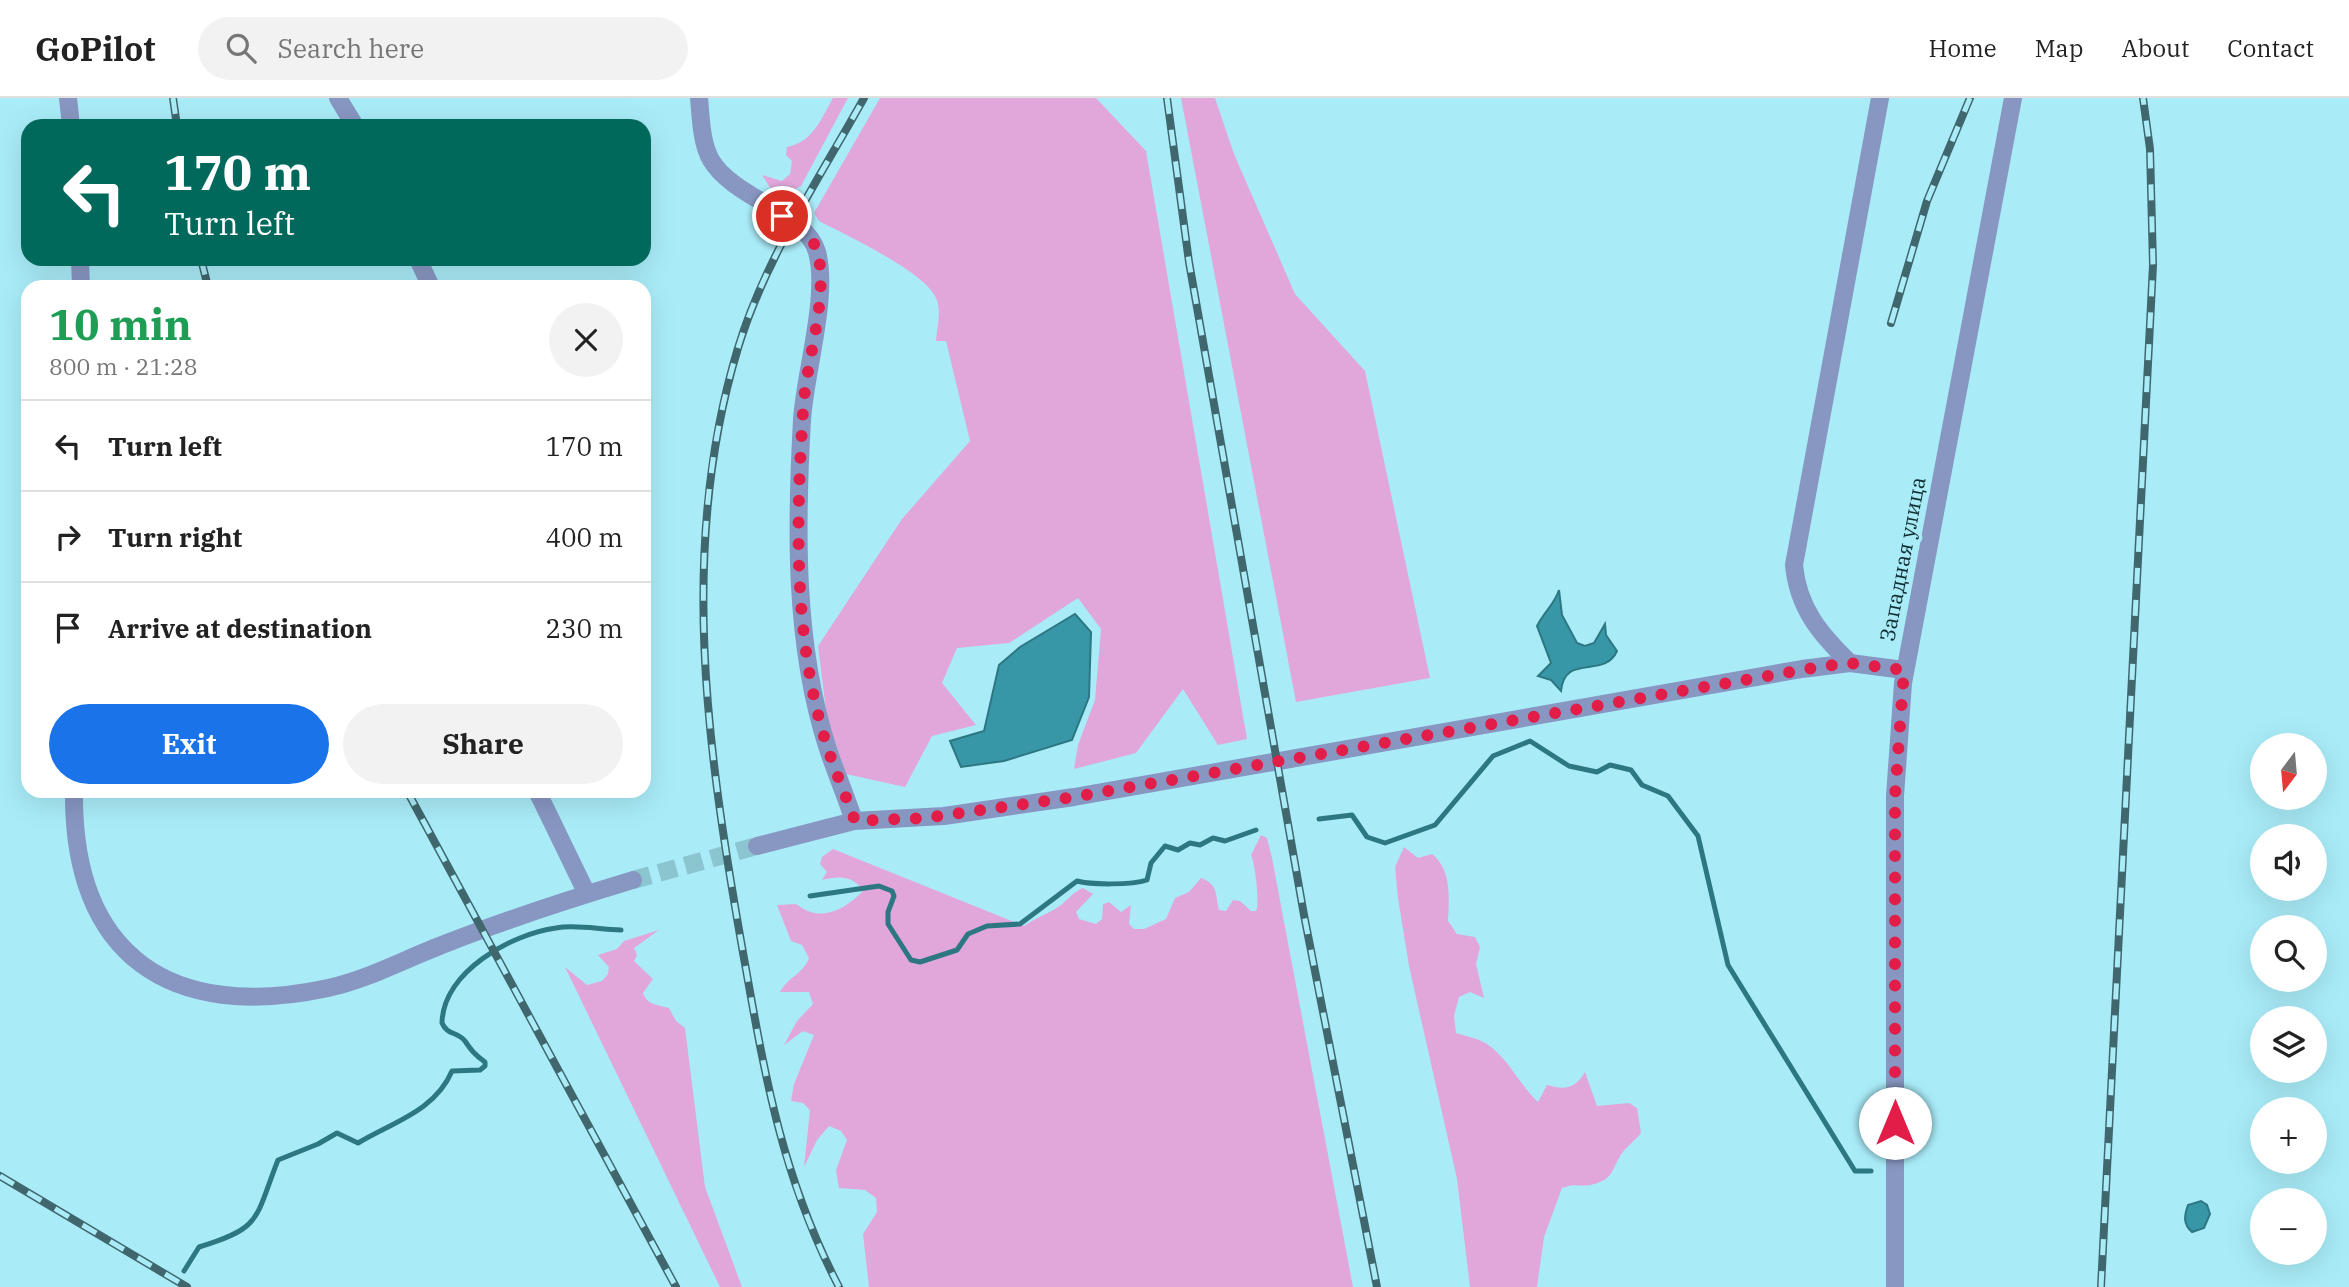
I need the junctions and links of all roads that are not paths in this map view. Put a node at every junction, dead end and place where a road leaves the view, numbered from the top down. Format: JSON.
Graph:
{"nodes":[{"id":1,"x":68,"y":98,"type":"edge"},
{"id":2,"x":338,"y":98,"type":"edge"},
{"id":3,"x":699,"y":98,"type":"edge"},
{"id":4,"x":1880,"y":98,"type":"edge"},
{"id":5,"x":2013,"y":98,"type":"edge"},
{"id":6,"x":70,"y":119,"type":"edge"},
{"id":7,"x":351,"y":119,"type":"edge"},
{"id":8,"x":1850,"y":663,"type":"junction"},
{"id":9,"x":1904,"y":670,"type":"junction"},
{"id":10,"x":74,"y":798,"type":"edge"},
{"id":11,"x":540,"y":798,"type":"edge"},
{"id":12,"x":855,"y":821,"type":"junction"},
{"id":13,"x":757,"y":846,"type":"tunnel mouth"},
{"id":14,"x":633,"y":880,"type":"tunnel mouth"},
{"id":15,"x":587,"y":894,"type":"junction"},
{"id":16,"x":1895,"y":1287,"type":"edge"}],
"edges":[{"from":1,"to":6,"type":"street"},
{"from":2,"to":7,"type":"street"},
{"from":3,"to":12,"type":"street"},
{"from":4,"to":8,"type":"street"},
{"from":5,"to":9,"type":"street","name":"Западная улица"},
{"from":8,"to":9,"type":"street"},
{"from":8,"to":12,"type":"street"},
{"from":9,"to":16,"type":"street","name":"Западная улица"},
{"from":10,"to":15,"type":"street"},
{"from":11,"to":15,"type":"street"},
{"from":12,"to":13,"type":"street"},
{"from":14,"to":15,"type":"street"}]}
